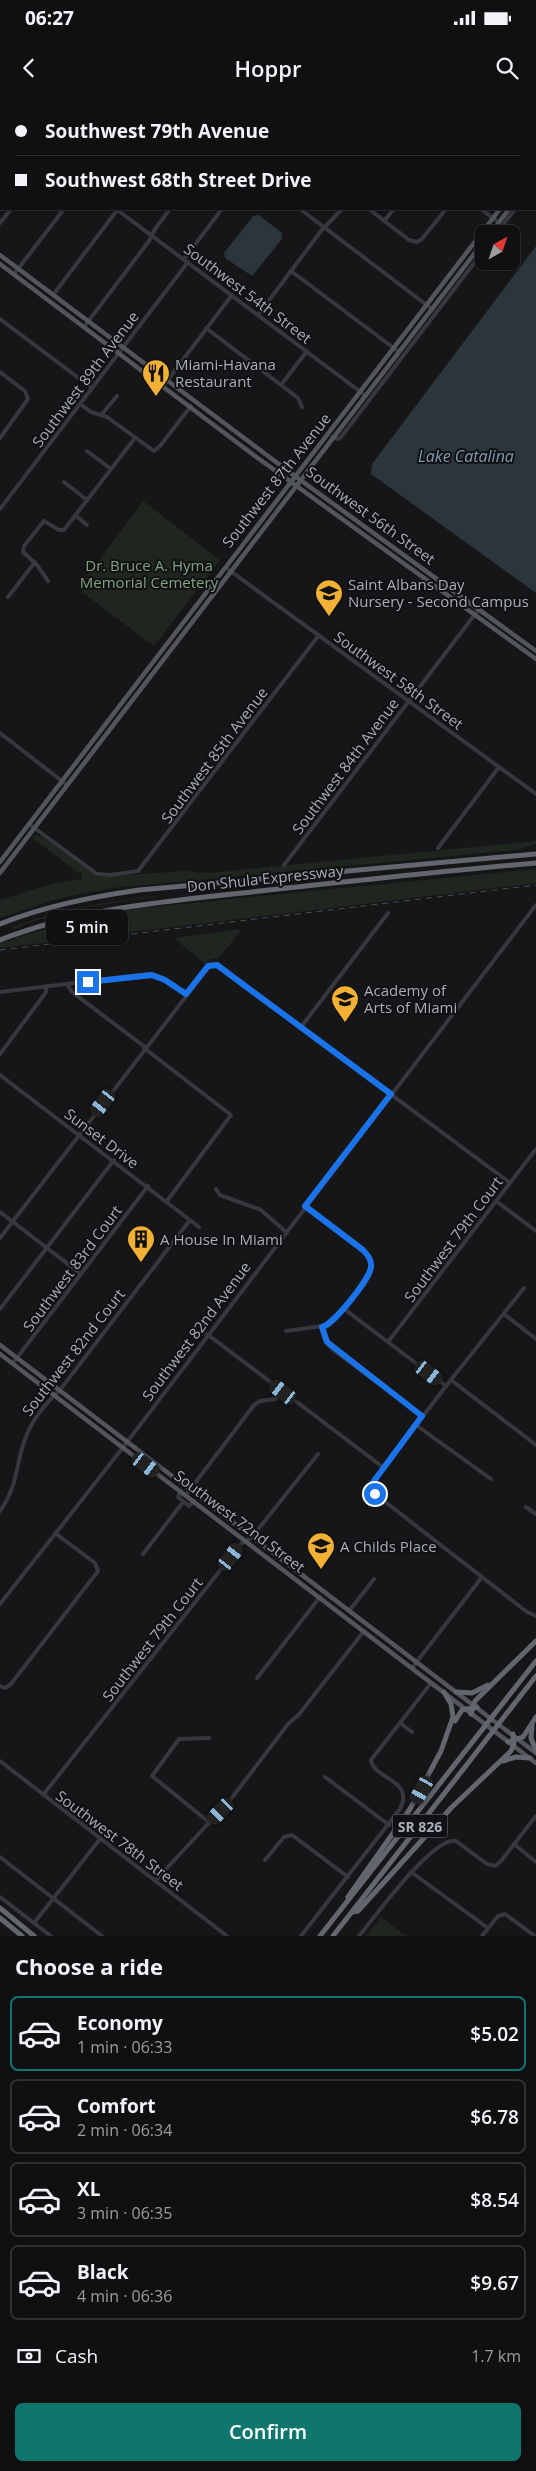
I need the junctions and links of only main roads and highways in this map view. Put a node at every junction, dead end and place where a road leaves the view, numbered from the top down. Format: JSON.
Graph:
{"nodes":[{"id":1,"x":499,"y":210,"type":"edge"},
{"id":2,"x":508,"y":210,"type":"edge"},
{"id":3,"x":496,"y":225,"type":"edge"},
{"id":4,"x":0,"y":255,"type":"edge"},
{"id":5,"x":475,"y":255,"type":"edge"},
{"id":6,"x":459,"y":263,"type":"junction"},
{"id":7,"x":0,"y":264,"type":"edge"},
{"id":8,"x":466,"y":269,"type":"junction"},
{"id":9,"x":332,"y":427,"type":"junction"},
{"id":10,"x":332,"y":437,"type":"junction"},
{"id":11,"x":295,"y":475,"type":"junction"},
{"id":12,"x":300,"y":479,"type":"junction"},
{"id":13,"x":290,"y":482,"type":"junction"},
{"id":14,"x":295,"y":486,"type":"junction"},
{"id":15,"x":405,"y":555,"type":"junction"},
{"id":16,"x":401,"y":560,"type":"junction"},
{"id":17,"x":191,"y":611,"type":"junction"},
{"id":18,"x":196,"y":615,"type":"junction"},
{"id":19,"x":169,"y":640,"type":"junction"},
{"id":20,"x":174,"y":644,"type":"junction"},
{"id":21,"x":536,"y":651,"type":"edge"},
{"id":22,"x":158,"y":654,"type":"junction"},
{"id":23,"x":164,"y":658,"type":"junction"},
{"id":24,"x":536,"y":659,"type":"edge"},
{"id":25,"x":138,"y":681,"type":"junction"},
{"id":26,"x":143,"y":685,"type":"junction"},
{"id":27,"x":101,"y":729,"type":"junction"},
{"id":28,"x":106,"y":734,"type":"junction"},
{"id":29,"x":71,"y":768,"type":"junction"},
{"id":30,"x":76,"y":773,"type":"junction"},
{"id":31,"x":536,"y":854,"type":"edge"},
{"id":32,"x":0,"y":862,"type":"edge"},
{"id":33,"x":536,"y":863,"type":"edge"},
{"id":34,"x":0,"y":873,"type":"edge"},
{"id":35,"x":0,"y":924,"type":"edge"},
{"id":36,"x":0,"y":940,"type":"edge"},
{"id":37,"x":0,"y":1345,"type":"edge"},
{"id":38,"x":0,"y":1354,"type":"edge"},
{"id":39,"x":368,"y":1626,"type":"junction"},
{"id":40,"x":364,"y":1631,"type":"junction"},
{"id":41,"x":536,"y":1641,"type":"edge"},
{"id":42,"x":536,"y":1661,"type":"edge"},
{"id":43,"x":536,"y":1676,"type":"edge"},
{"id":44,"x":436,"y":1677,"type":"junction"},
{"id":45,"x":493,"y":1682,"type":"junction"},
{"id":46,"x":431,"y":1683,"type":"junction"},
{"id":47,"x":444,"y":1692,"type":"junction"},
{"id":48,"x":456,"y":1692,"type":"junction"},
{"id":49,"x":474,"y":1706,"type":"junction"},
{"id":50,"x":464,"y":1708,"type":"junction"},
{"id":51,"x":471,"y":1714,"type":"junction"},
{"id":52,"x":536,"y":1716,"type":"edge"},
{"id":53,"x":453,"y":1723,"type":"junction"},
{"id":54,"x":532,"y":1724,"type":"junction"},
{"id":55,"x":513,"y":1734,"type":"joint"},
{"id":56,"x":508,"y":1742,"type":"joint"},
{"id":57,"x":516,"y":1742,"type":"junction"},
{"id":58,"x":536,"y":1752,"type":"edge"},
{"id":59,"x":530,"y":1758,"type":"junction"},
{"id":60,"x":500,"y":1762,"type":"junction"},
{"id":61,"x":536,"y":1763,"type":"edge"},
{"id":62,"x":342,"y":1907,"type":"junction"},
{"id":63,"x":0,"y":1908,"type":"edge"},
{"id":64,"x":352,"y":1912,"type":"junction"},
{"id":65,"x":0,"y":1918,"type":"edge"},
{"id":66,"x":22,"y":1936,"type":"edge"},
{"id":67,"x":34,"y":1936,"type":"edge"},
{"id":68,"x":320,"y":1936,"type":"edge"},
{"id":69,"x":333,"y":1936,"type":"edge"}],
"edges":[{"from":1,"to":6,"type":"main road","name":"Southwest 87th Avenue"},
{"from":2,"to":3,"type":"main road"},
{"from":4,"to":11,"type":"main road","name":"Southwest 56th Street"},
{"from":5,"to":8,"type":"main road","name":"Southwest 87th Avenue"},
{"from":6,"to":8,"type":"main road"},
{"from":6,"to":9,"type":"main road","name":"Southwest 87th Avenue"},
{"from":7,"to":13,"type":"main road","name":"Southwest 56th Street"},
{"from":8,"to":10,"type":"main road","name":"Southwest 87th Avenue"},
{"from":9,"to":10,"type":"main road"},
{"from":9,"to":11,"type":"main road","name":"Southwest 87th Avenue"},
{"from":10,"to":12,"type":"main road","name":"Southwest 87th Avenue"},
{"from":11,"to":12,"type":"main road","name":"Southwest 56th Street"},
{"from":11,"to":13,"type":"main road","name":"Southwest 87th Avenue"},
{"from":12,"to":14,"type":"main road","name":"Southwest 87th Avenue"},
{"from":12,"to":15,"type":"main road","name":"Southwest 56th Street"},
{"from":13,"to":14,"type":"main road","name":"Southwest 56th Street"},
{"from":13,"to":17,"type":"main road","name":"Southwest 87th Avenue"},
{"from":14,"to":16,"type":"main road","name":"Southwest 56th Street"},
{"from":14,"to":18,"type":"main road","name":"Southwest 87th Avenue"},
{"from":15,"to":16,"type":"main road"},
{"from":15,"to":21,"type":"main road","name":"Southwest 56th Street"},
{"from":16,"to":24,"type":"main road","name":"Southwest 56th Street"},
{"from":17,"to":18,"type":"main road"},
{"from":17,"to":19,"type":"main road","name":"Southwest 87th Avenue"},
{"from":18,"to":20,"type":"main road","name":"Southwest 87th Avenue"},
{"from":19,"to":20,"type":"main road"},
{"from":19,"to":22,"type":"main road","name":"Southwest 87th Avenue"},
{"from":20,"to":23,"type":"main road","name":"Southwest 87th Avenue"},
{"from":22,"to":23,"type":"main road"},
{"from":22,"to":25,"type":"main road","name":"Southwest 87th Avenue"},
{"from":23,"to":26,"type":"main road","name":"Southwest 87th Avenue"},
{"from":25,"to":26,"type":"main road"},
{"from":25,"to":27,"type":"main road","name":"Southwest 87th Avenue"},
{"from":26,"to":28,"type":"main road","name":"Southwest 87th Avenue"},
{"from":27,"to":28,"type":"main road"},
{"from":27,"to":29,"type":"main road","name":"Southwest 87th Avenue"},
{"from":28,"to":30,"type":"main road","name":"Southwest 87th Avenue"},
{"from":29,"to":30,"type":"main road"},
{"from":29,"to":32,"type":"main road","name":"Southwest 87th Avenue"},
{"from":30,"to":34,"type":"main road","name":"Southwest 87th Avenue"},
{"from":31,"to":35,"type":"highway","name":"Don Shula Expressway"},
{"from":33,"to":36,"type":"highway","name":"Don Shula Expressway"},
{"from":37,"to":39,"type":"main road","name":"Southwest 72nd Street"},
{"from":38,"to":40,"type":"main road","name":"Southwest 72nd Street"},
{"from":39,"to":40,"type":"main road"},
{"from":39,"to":44,"type":"main road","name":"Southwest 72nd Street"},
{"from":40,"to":46,"type":"main road","name":"Southwest 72nd Street"},
{"from":41,"to":45,"type":"highway"},
{"from":42,"to":62,"type":"highway","number":"SR 826"},
{"from":43,"to":64,"type":"highway","number":"SR 826"},
{"from":44,"to":46,"type":"main road"},
{"from":44,"to":48,"type":"main road","name":"Southwest 72nd Street"},
{"from":45,"to":48,"type":"highway"},
{"from":45,"to":49,"type":"highway"},
{"from":46,"to":47,"type":"main road","name":"Southwest 72nd Street"},
{"from":47,"to":50,"type":"main road","name":"Southwest 72nd Street"},
{"from":47,"to":53,"type":"highway"},
{"from":48,"to":49,"type":"main road","name":"Southwest 72nd Street"},
{"from":49,"to":50,"type":"highway"},
{"from":49,"to":51,"type":"highway"},
{"from":49,"to":55,"type":"main road","name":"Southwest 72nd Street"},
{"from":50,"to":51,"type":"main road","name":"Southwest 72nd Street"},
{"from":50,"to":53,"type":"highway"},
{"from":51,"to":56,"type":"main road","name":"Southwest 72nd Street"},
{"from":52,"to":54,"type":"highway"},
{"from":53,"to":62,"type":"highway"},
{"from":54,"to":57,"type":"highway"},
{"from":54,"to":58,"type":"highway"},
{"from":55,"to":57,"type":"highway"},
{"from":56,"to":57,"type":"highway"},
{"from":57,"to":58,"type":"main road"},
{"from":57,"to":59,"type":"main road"},
{"from":57,"to":60,"type":"highway"},
{"from":59,"to":60,"type":"highway"},
{"from":59,"to":61,"type":"main road"},
{"from":60,"to":64,"type":"highway"},
{"from":62,"to":68,"type":"highway","number":"SR 826"},
{"from":63,"to":67,"type":"highway"},
{"from":64,"to":69,"type":"highway","number":"SR 826"},
{"from":65,"to":66,"type":"highway"}]}
